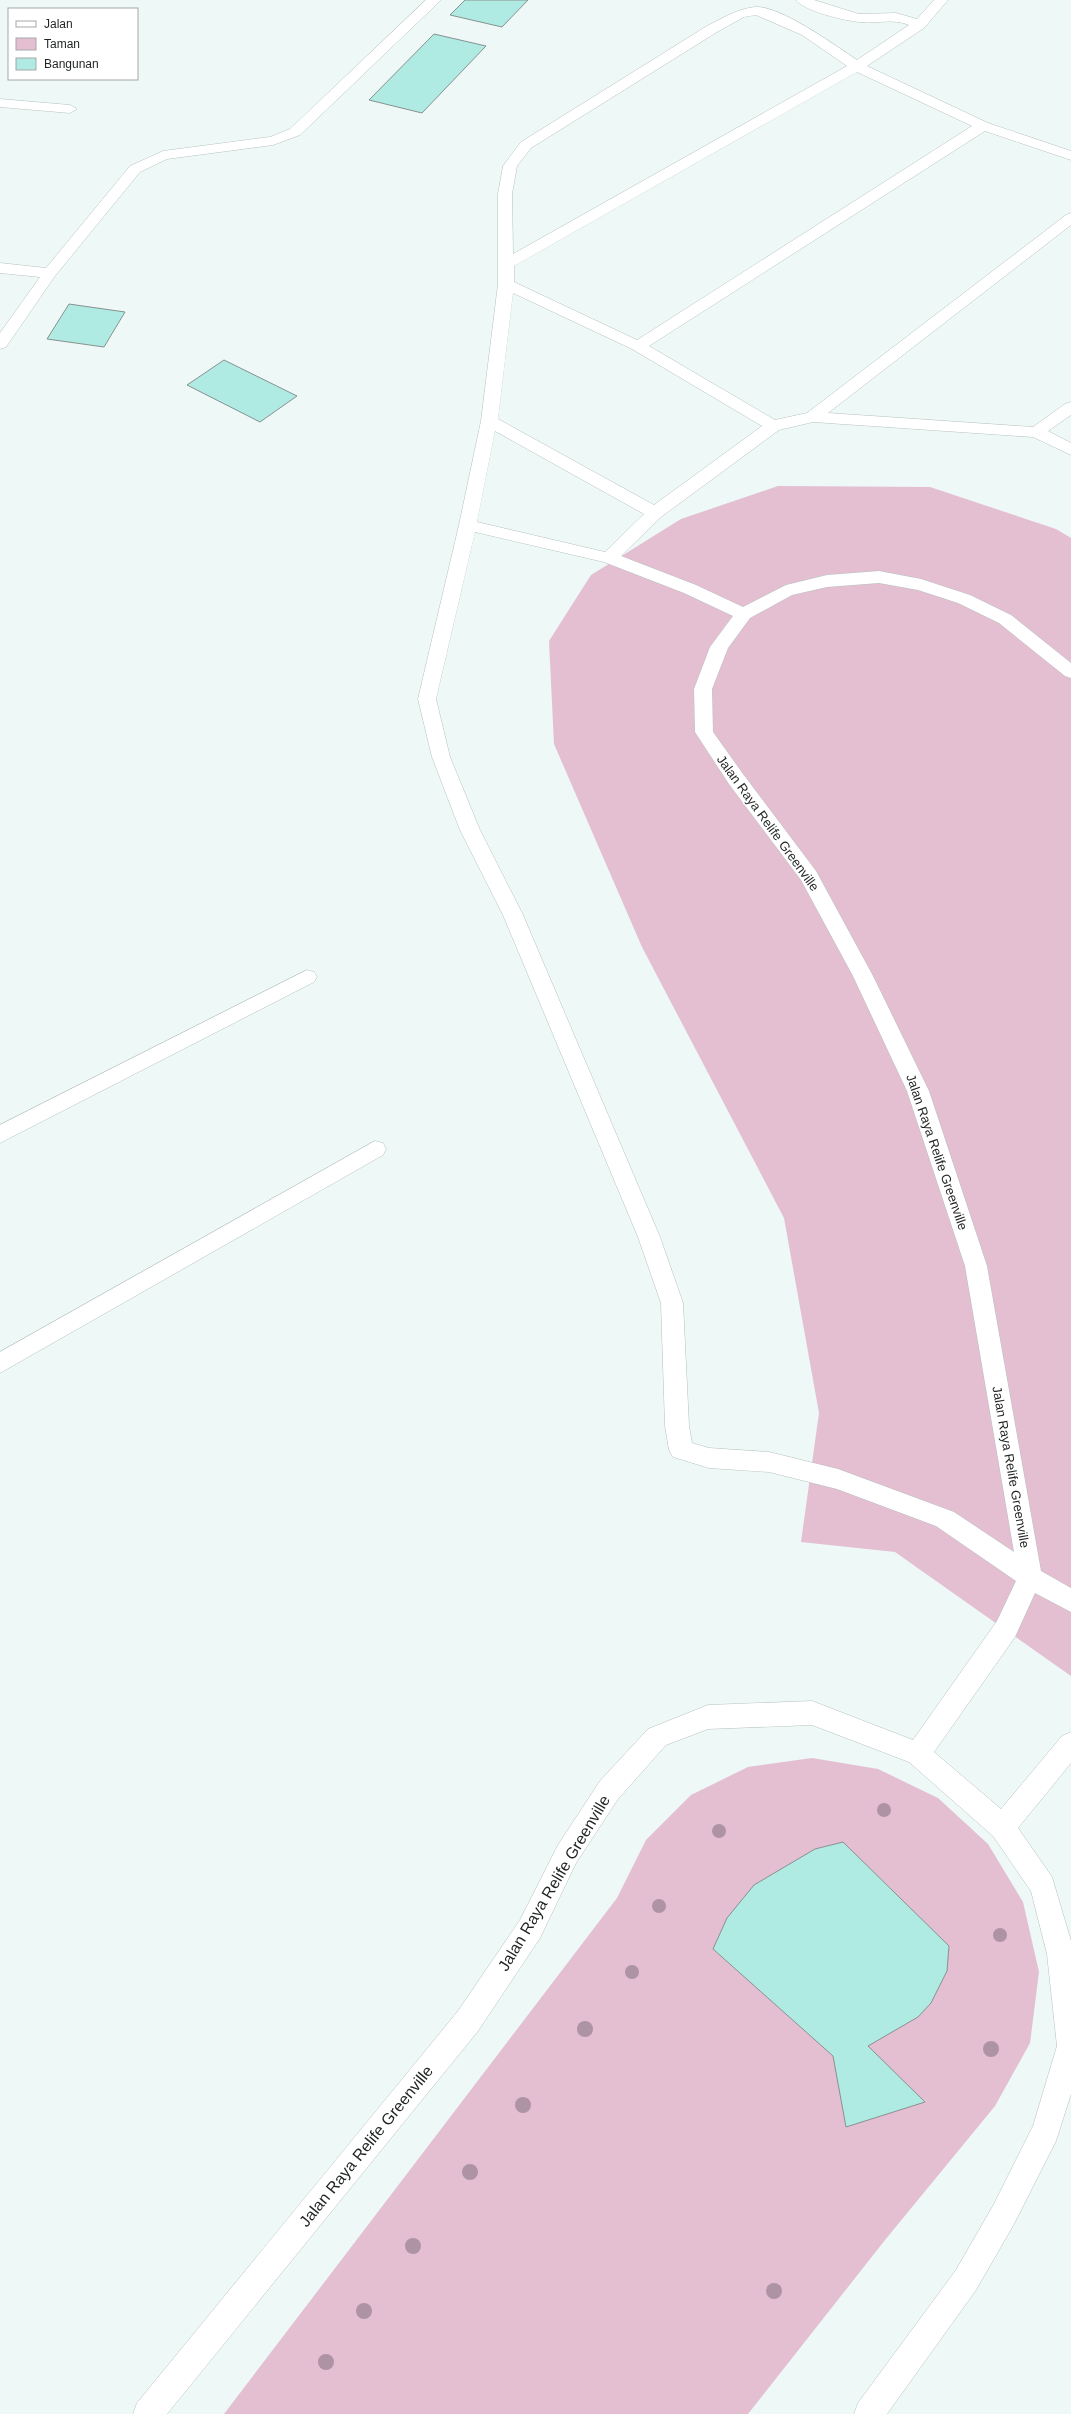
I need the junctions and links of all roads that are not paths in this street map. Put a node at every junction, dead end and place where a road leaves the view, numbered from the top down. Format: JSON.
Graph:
{"nodes":[{"id":1,"x":434,"y":0,"type":"edge"},
{"id":2,"x":803,"y":0,"type":"edge"},
{"id":3,"x":941,"y":0,"type":"edge"},
{"id":4,"x":919,"y":25,"type":"junction"},
{"id":5,"x":856,"y":66,"type":"junction"},
{"id":6,"x":0,"y":103,"type":"edge"},
{"id":7,"x":70,"y":109,"type":"dead end"},
{"id":8,"x":983,"y":126,"type":"junction"},
{"id":9,"x":1071,"y":156,"type":"edge"},
{"id":10,"x":1071,"y":218,"type":"edge"},
{"id":11,"x":506,"y":264,"type":"junction"},
{"id":12,"x":0,"y":268,"type":"edge"},
{"id":13,"x":50,"y":274,"type":"junction"},
{"id":14,"x":506,"y":284,"type":"junction"},
{"id":15,"x":0,"y":344,"type":"edge"},
{"id":16,"x":638,"y":346,"type":"junction"},
{"id":17,"x":1071,"y":407,"type":"edge"},
{"id":18,"x":813,"y":417,"type":"junction"},
{"id":19,"x":489,"y":421,"type":"junction"},
{"id":20,"x":773,"y":426,"type":"junction"},
{"id":21,"x":1037,"y":432,"type":"junction"},
{"id":22,"x":1071,"y":450,"type":"edge"},
{"id":23,"x":655,"y":513,"type":"junction"},
{"id":24,"x":468,"y":525,"type":"junction"},
{"id":25,"x":609,"y":558,"type":"junction"},
{"id":26,"x":744,"y":614,"type":"junction"},
{"id":27,"x":1071,"y":672,"type":"edge"},
{"id":28,"x":307,"y":977,"type":"dead end"},
{"id":29,"x":0,"y":1135,"type":"edge"},
{"id":30,"x":375,"y":1149,"type":"dead end"},
{"id":31,"x":0,"y":1363,"type":"edge"},
{"id":32,"x":1030,"y":1577,"type":"junction"},
{"id":33,"x":1071,"y":1601,"type":"edge"},
{"id":34,"x":1071,"y":1744,"type":"edge"},
{"id":35,"x":918,"y":1754,"type":"junction"},
{"id":36,"x":1002,"y":1827,"type":"junction"},
{"id":37,"x":148,"y":2414,"type":"edge"},
{"id":38,"x":870,"y":2414,"type":"edge"}],
"edges":[{"from":1,"to":13,"type":"street"},
{"from":2,"to":4,"type":"street"},
{"from":3,"to":4,"type":"street"},
{"from":4,"to":5,"type":"street"},
{"from":5,"to":8,"type":"street"},
{"from":5,"to":11,"type":"street"},
{"from":5,"to":11,"type":"street"},
{"from":6,"to":7,"type":"street"},
{"from":8,"to":9,"type":"street"},
{"from":8,"to":16,"type":"street"},
{"from":10,"to":18,"type":"street"},
{"from":11,"to":14,"type":"street"},
{"from":12,"to":13,"type":"street"},
{"from":13,"to":15,"type":"street"},
{"from":14,"to":16,"type":"street"},
{"from":14,"to":19,"type":"street"},
{"from":16,"to":20,"type":"street"},
{"from":17,"to":21,"type":"street"},
{"from":18,"to":20,"type":"street"},
{"from":18,"to":21,"type":"street"},
{"from":19,"to":23,"type":"street"},
{"from":19,"to":24,"type":"street"},
{"from":20,"to":23,"type":"street"},
{"from":21,"to":22,"type":"street"},
{"from":23,"to":25,"type":"street"},
{"from":24,"to":25,"type":"street"},
{"from":24,"to":32,"type":"street"},
{"from":25,"to":26,"type":"street"},
{"from":26,"to":27,"type":"street"},
{"from":26,"to":32,"type":"street","name":"Jalan Raya Relife Greenville"},
{"from":28,"to":29,"type":"street"},
{"from":30,"to":31,"type":"street"},
{"from":32,"to":33,"type":"street"},
{"from":32,"to":35,"type":"street"},
{"from":34,"to":36,"type":"street"},
{"from":35,"to":36,"type":"street","name":"Jalan Raya Relife Greenville"},
{"from":35,"to":37,"type":"street","name":"Jalan Raya Relife Greenville"},
{"from":36,"to":38,"type":"street","name":"Jalan Raya Relife Greenville"}]}
